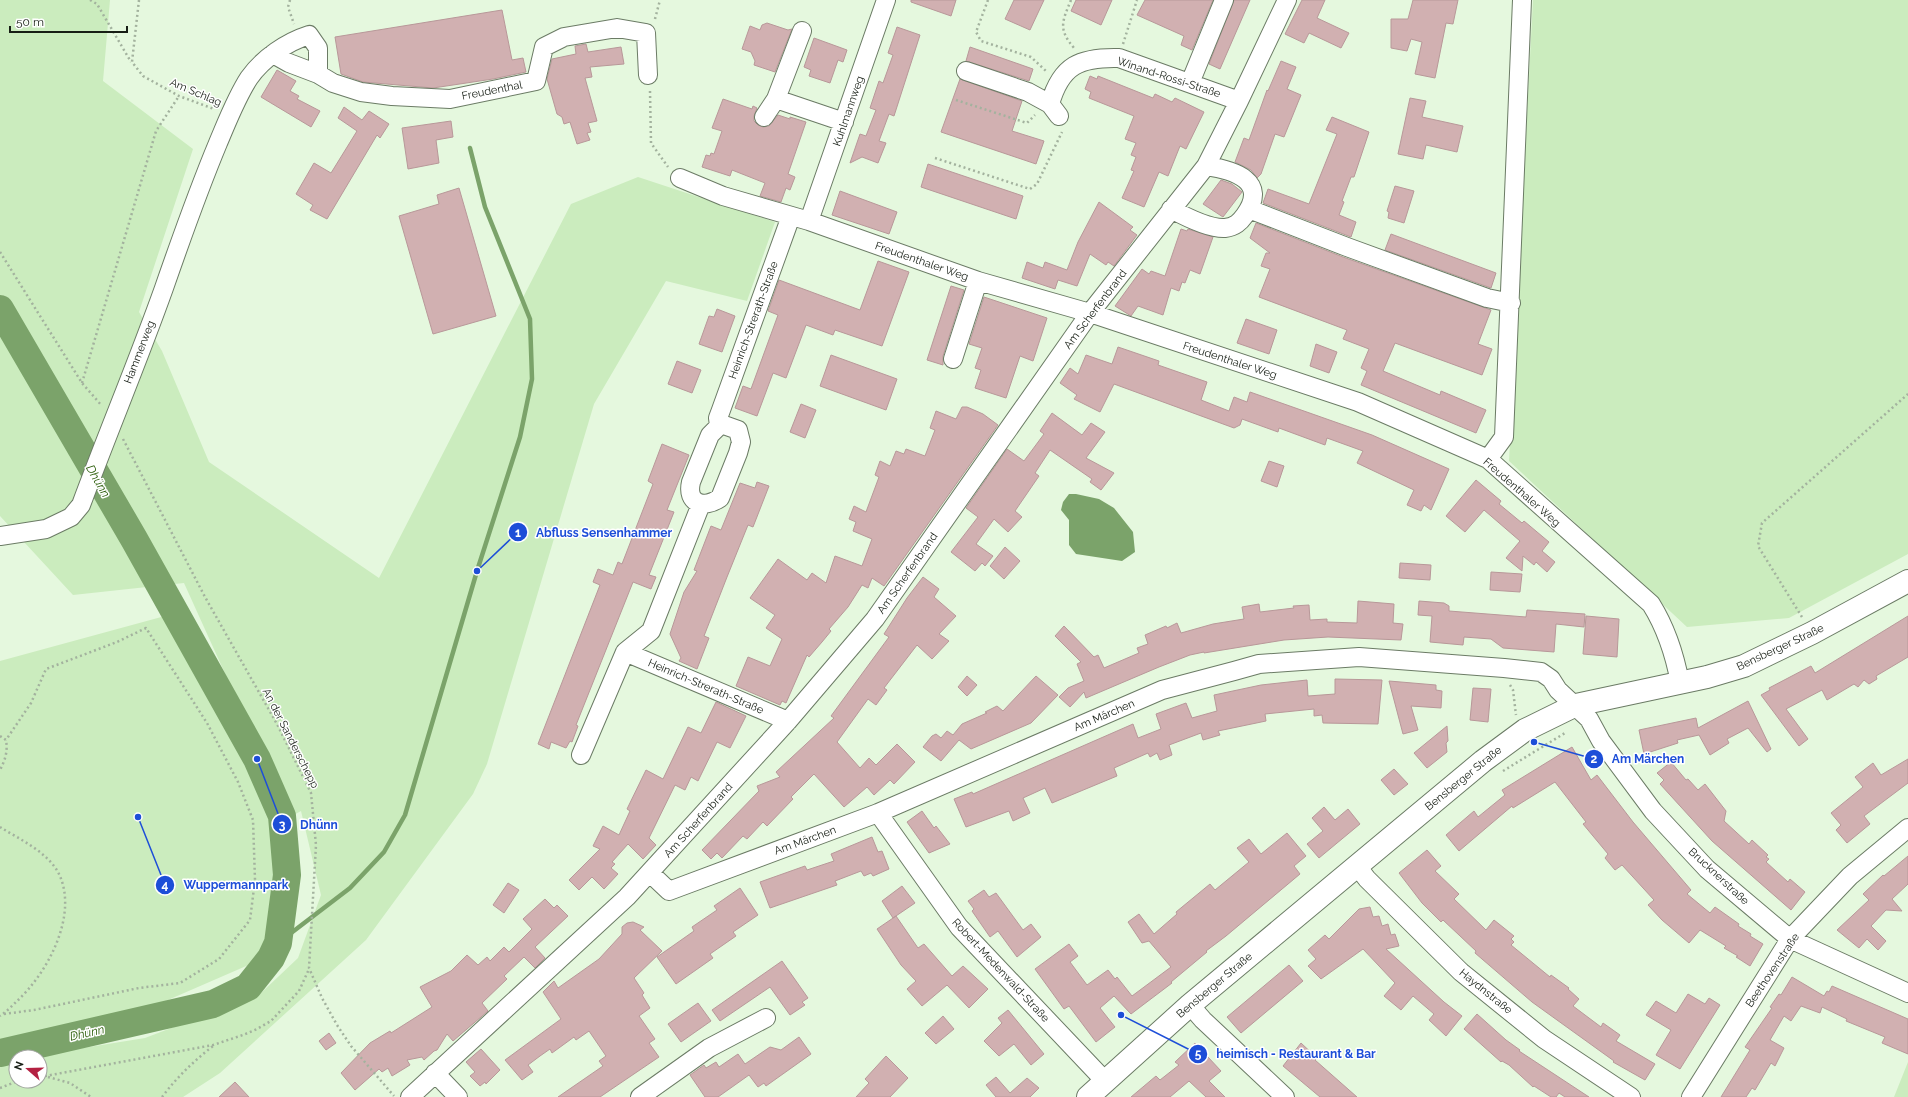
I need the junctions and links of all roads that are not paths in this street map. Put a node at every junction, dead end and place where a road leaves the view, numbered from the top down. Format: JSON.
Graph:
{"nodes":[{"id":1,"x":886,"y":0,"type":"edge"},
{"id":2,"x":1224,"y":0,"type":"edge"},
{"id":3,"x":1287,"y":0,"type":"edge"},
{"id":4,"x":1522,"y":0,"type":"edge"},
{"id":5,"x":802,"y":31,"type":"dead end"},
{"id":6,"x":273,"y":54,"type":"junction"},
{"id":7,"x":966,"y":71,"type":"dead end"},
{"id":8,"x":318,"y":74,"type":"junction"},
{"id":9,"x":648,"y":75,"type":"road end"},
{"id":10,"x":1190,"y":83,"type":"junction"},
{"id":11,"x":776,"y":99,"type":"junction"},
{"id":12,"x":1239,"y":101,"type":"junction"},
{"id":13,"x":764,"y":117,"type":"dead end"},
{"id":14,"x":844,"y":122,"type":"junction"},
{"id":15,"x":1206,"y":166,"type":"junction"},
{"id":16,"x":680,"y":178,"type":"road end"},
{"id":17,"x":1170,"y":209,"type":"junction"},
{"id":18,"x":1249,"y":209,"type":"junction"},
{"id":19,"x":791,"y":216,"type":"junction"},
{"id":20,"x":809,"y":222,"type":"junction"},
{"id":21,"x":978,"y":281,"type":"junction"},
{"id":22,"x":1511,"y":304,"type":"junction"},
{"id":23,"x":1090,"y":313,"type":"junction"},
{"id":24,"x":953,"y":359,"type":"dead end"},
{"id":25,"x":719,"y":426,"type":"junction"},
{"id":26,"x":1488,"y":459,"type":"junction"},
{"id":27,"x":701,"y":504,"type":"junction"},
{"id":28,"x":0,"y":536,"type":"edge"},
{"id":29,"x":1908,"y":581,"type":"edge"},
{"id":30,"x":625,"y":652,"type":"junction"},
{"id":31,"x":1680,"y":683,"type":"junction"},
{"id":32,"x":1576,"y":705,"type":"junction"},
{"id":33,"x":788,"y":721,"type":"junction"},
{"id":34,"x":581,"y":755,"type":"dead end"},
{"id":35,"x":878,"y":813,"type":"junction"},
{"id":36,"x":1908,"y":828,"type":"edge"},
{"id":37,"x":1357,"y":866,"type":"junction"},
{"id":38,"x":650,"y":873,"type":"junction"},
{"id":39,"x":1790,"y":939,"type":"junction"},
{"id":40,"x":1908,"y":993,"type":"edge"},
{"id":41,"x":1190,"y":1005,"type":"junction"},
{"id":42,"x":766,"y":1018,"type":"dead end"},
{"id":43,"x":434,"y":1073,"type":"junction"},
{"id":44,"x":1105,"y":1081,"type":"junction"},
{"id":45,"x":410,"y":1097,"type":"edge"},
{"id":46,"x":458,"y":1097,"type":"edge"},
{"id":47,"x":640,"y":1097,"type":"edge"},
{"id":48,"x":1088,"y":1097,"type":"edge"},
{"id":49,"x":1285,"y":1097,"type":"edge"},
{"id":50,"x":1631,"y":1097,"type":"edge"},
{"id":51,"x":1691,"y":1097,"type":"edge"}],
"edges":[{"from":1,"to":14,"type":"street","name":"Kuhlmannweg"},
{"from":2,"to":10,"type":"street"},
{"from":3,"to":12,"type":"street","name":"Am Scherfenbrand"},
{"from":4,"to":22,"type":"street"},
{"from":5,"to":11,"type":"street"},
{"from":6,"to":8,"type":"street","name":"Freudenthal"},
{"from":6,"to":8,"type":"street"},
{"from":6,"to":28,"type":"street","name":"Hammerweg"},
{"from":7,"to":10,"type":"street","name":"Winand-Rossi-Straße"},
{"from":8,"to":9,"type":"street","name":"Freudenthal"},
{"from":10,"to":12,"type":"street","name":"Winand-Rossi-Straße"},
{"from":11,"to":13,"type":"street"},
{"from":11,"to":14,"type":"street"},
{"from":12,"to":15,"type":"street","name":"Am Scherfenbrand"},
{"from":14,"to":20,"type":"street","name":"Kuhlmannweg"},
{"from":15,"to":17,"type":"street","name":"Am Scherfenbrand"},
{"from":15,"to":18,"type":"street"},
{"from":16,"to":19,"type":"street","name":"Freudenthaler Weg"},
{"from":17,"to":18,"type":"street"},
{"from":17,"to":23,"type":"street","name":"Am Scherfenbrand"},
{"from":18,"to":22,"type":"street"},
{"from":19,"to":20,"type":"street","name":"Freudenthaler Weg"},
{"from":19,"to":25,"type":"street","name":"Heinrich-Strerath-Straße"},
{"from":20,"to":21,"type":"street","name":"Freudenthaler Weg"},
{"from":21,"to":23,"type":"street","name":"Freudenthaler Weg"},
{"from":21,"to":24,"type":"street"},
{"from":22,"to":26,"type":"street"},
{"from":23,"to":26,"type":"street","name":"Freudenthaler Weg"},
{"from":23,"to":33,"type":"street","name":"Am Scherfenbrand"},
{"from":25,"to":27,"type":"street","name":"Heinrich-Strerath-Straße"},
{"from":25,"to":27,"type":"street"},
{"from":26,"to":31,"type":"street","name":"Freudenthaler Weg"},
{"from":27,"to":30,"type":"street"},
{"from":29,"to":31,"type":"main road","name":"Bensberger Straße"},
{"from":30,"to":33,"type":"street","name":"Heinrich-Strerath-Straße"},
{"from":30,"to":34,"type":"street"},
{"from":31,"to":32,"type":"main road","name":"Bensberger Straße"},
{"from":32,"to":35,"type":"street","name":"Am Märchen"},
{"from":32,"to":37,"type":"main road","name":"Bensberger Straße"},
{"from":32,"to":39,"type":"street","name":"Brucknerstraße"},
{"from":33,"to":38,"type":"street","name":"Am Scherfenbrand"},
{"from":35,"to":38,"type":"street","name":"Am Märchen"},
{"from":35,"to":44,"type":"street","name":"Robert-Medenwald-Straße"},
{"from":36,"to":39,"type":"street","name":"Beethovenstraße"},
{"from":37,"to":41,"type":"main road","name":"Bensberger Straße"},
{"from":37,"to":50,"type":"street","name":"Haydnstraße"},
{"from":38,"to":43,"type":"street","name":"Am Scherfenbrand"},
{"from":39,"to":40,"type":"street","name":"Brucknerstraße"},
{"from":39,"to":51,"type":"street","name":"Beethovenstraße"},
{"from":41,"to":44,"type":"main road","name":"Bensberger Straße"},
{"from":41,"to":49,"type":"street"},
{"from":42,"to":47,"type":"street"},
{"from":43,"to":45,"type":"street","name":"Am Scherfenbrand"},
{"from":43,"to":46,"type":"street"},
{"from":44,"to":48,"type":"main road","name":"Bensberger Straße"}]}
